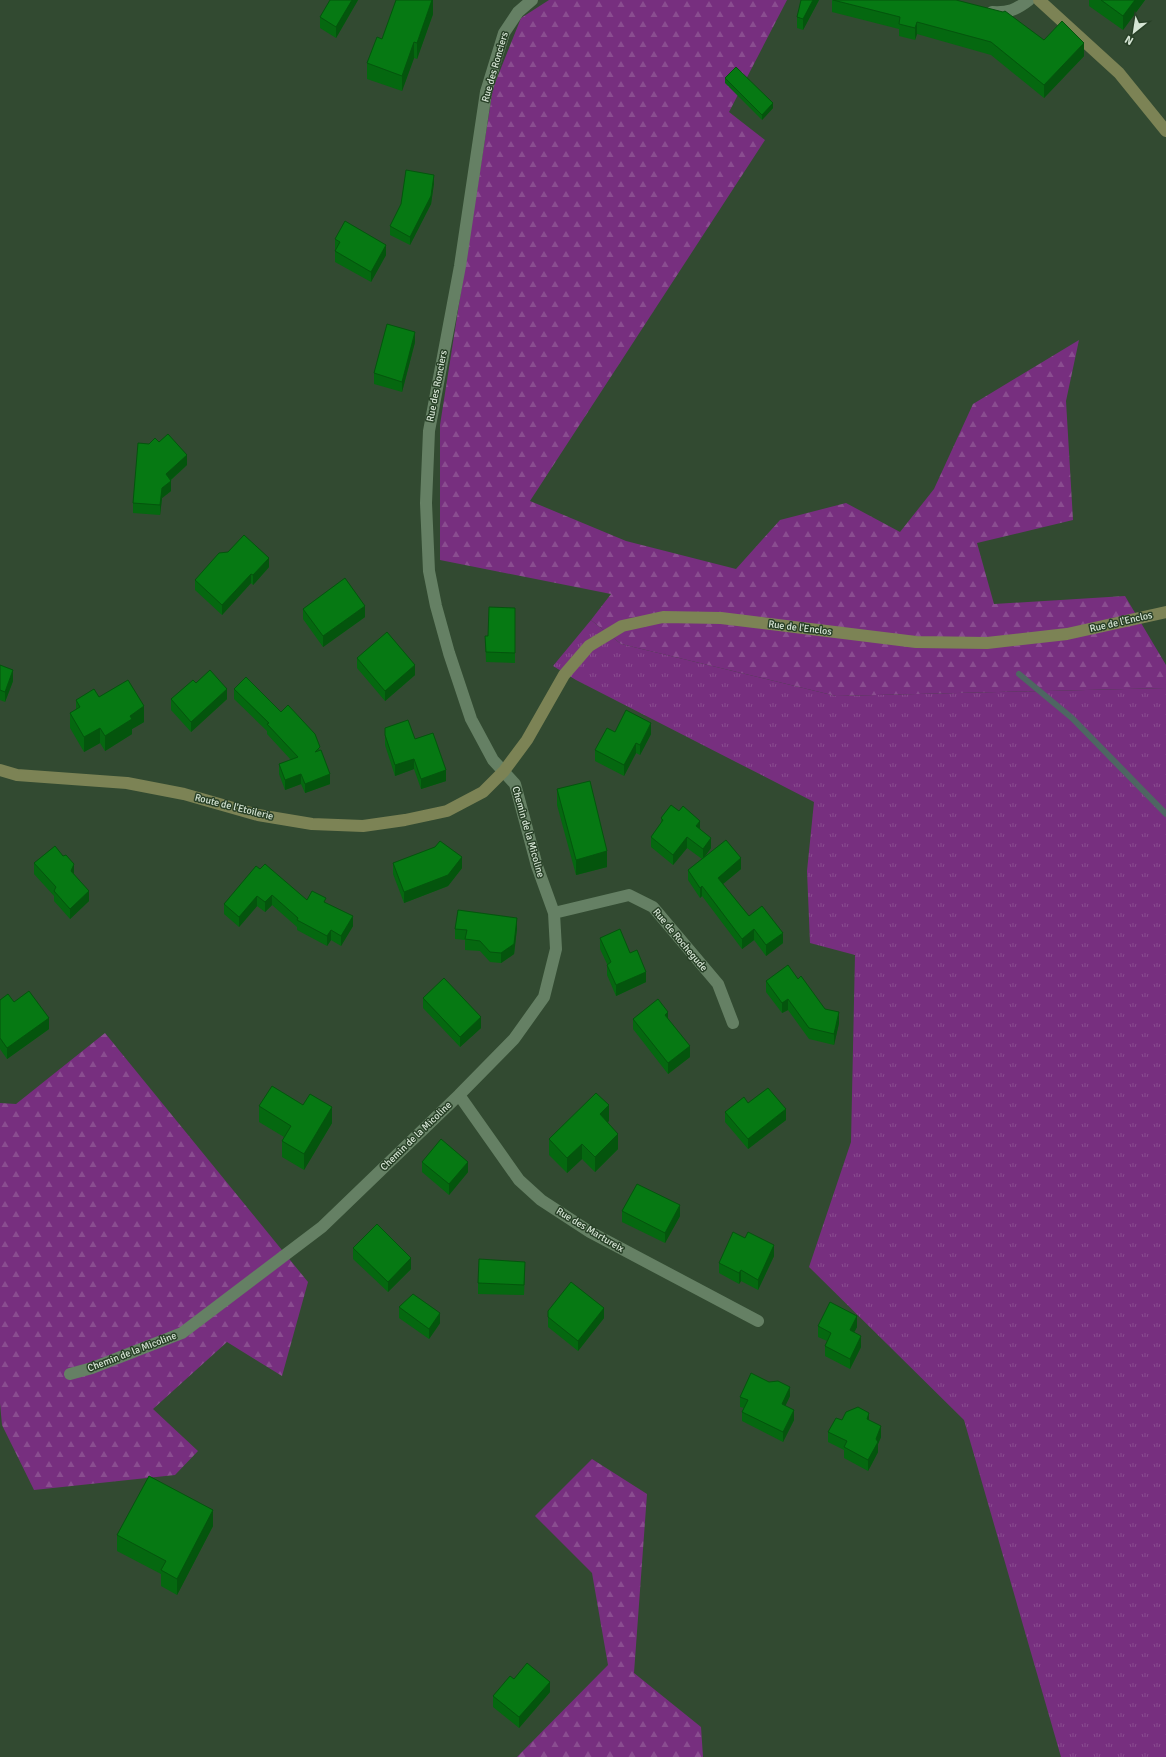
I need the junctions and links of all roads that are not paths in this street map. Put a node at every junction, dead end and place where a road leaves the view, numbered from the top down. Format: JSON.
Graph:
{"nodes":[{"id":1,"x":532,"y":0,"type":"edge"},
{"id":2,"x":1029,"y":0,"type":"edge"},
{"id":3,"x":1039,"y":0,"type":"edge"},
{"id":4,"x":981,"y":10,"type":"edge"},
{"id":5,"x":1166,"y":131,"type":"edge"},
{"id":6,"x":1166,"y":612,"type":"edge"},
{"id":7,"x":0,"y":770,"type":"edge"},
{"id":8,"x":504,"y":772,"type":"junction"},
{"id":9,"x":554,"y":913,"type":"junction"},
{"id":10,"x":733,"y":1023,"type":"dead end"},
{"id":11,"x":459,"y":1095,"type":"junction"},
{"id":12,"x":758,"y":1321,"type":"dead end"},
{"id":13,"x":70,"y":1374,"type":"dead end"}],
"edges":[{"from":1,"to":8,"type":"street","name":"Rue des Ronciers"},
{"from":2,"to":4,"type":"street"},
{"from":3,"to":5,"type":"street"},
{"from":6,"to":8,"type":"street","name":"Rue de l'Enclos"},
{"from":7,"to":8,"type":"street","name":"Route de l'Etoilerie"},
{"from":8,"to":9,"type":"street","name":"Chemin de la Micoline"},
{"from":9,"to":10,"type":"street","name":"Rue de Rochegude"},
{"from":9,"to":11,"type":"street","name":"Chemin de la Micoline"},
{"from":11,"to":12,"type":"street","name":"Rue des Martureix"},
{"from":11,"to":13,"type":"street","name":"Chemin de la Micoline"}]}
